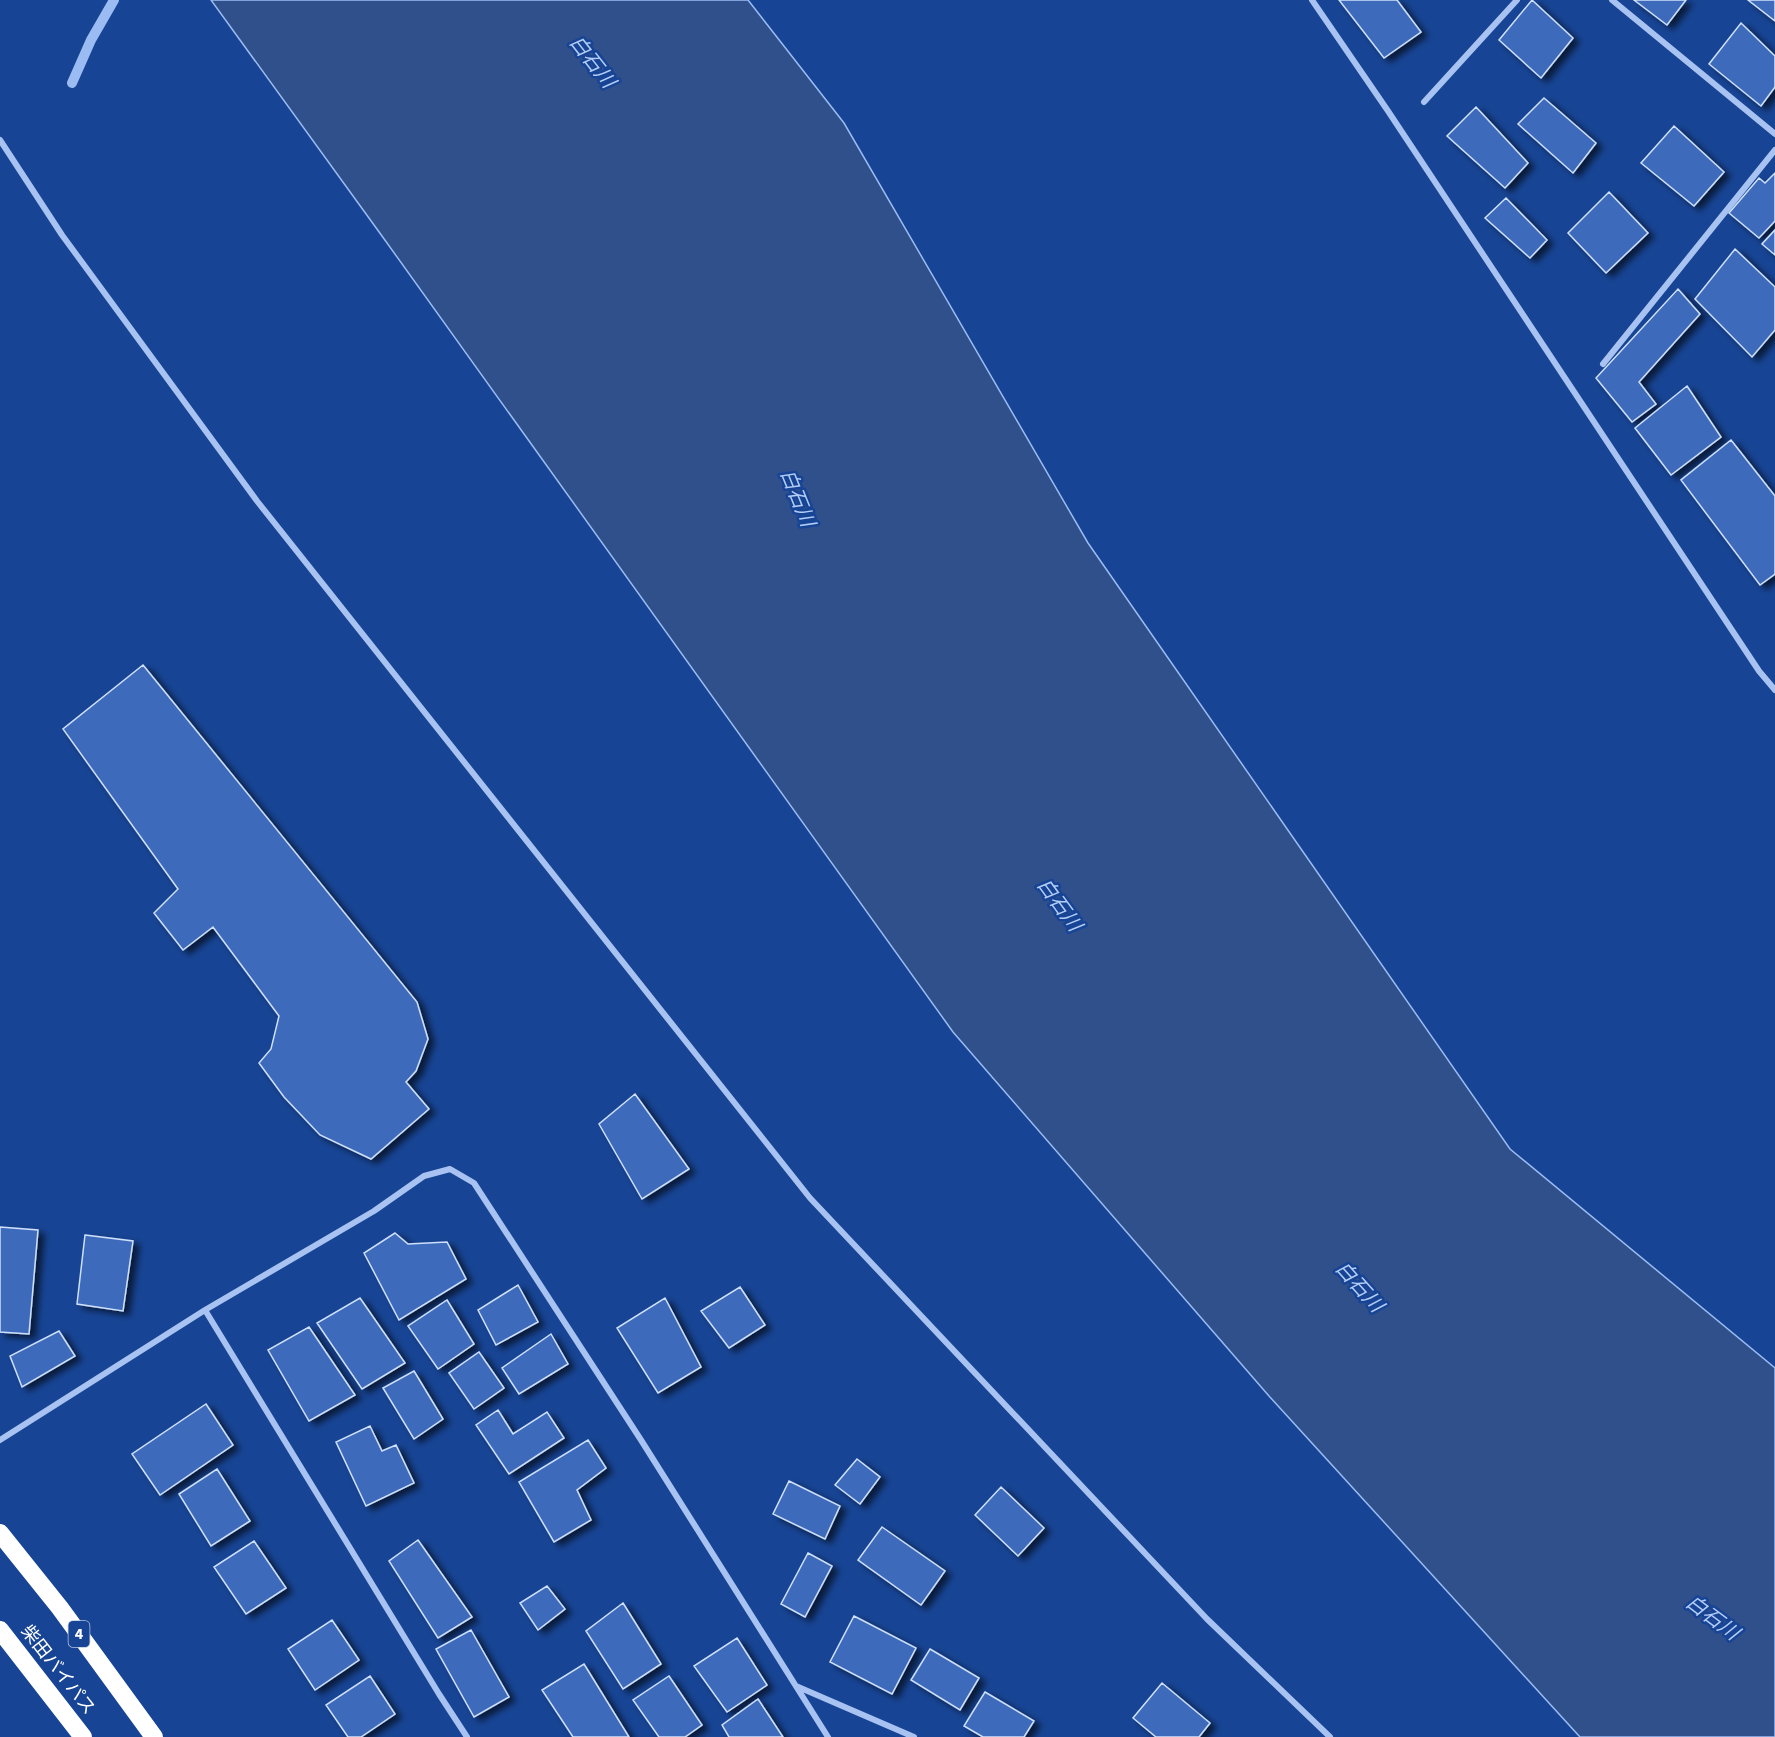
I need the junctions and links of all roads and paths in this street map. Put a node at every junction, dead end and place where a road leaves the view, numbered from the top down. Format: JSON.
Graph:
{"nodes":[{"id":1,"x":1312,"y":0,"type":"edge"},
{"id":2,"x":1517,"y":0,"type":"edge"},
{"id":3,"x":1612,"y":0,"type":"edge"},
{"id":4,"x":1424,"y":102,"type":"dead end"},
{"id":5,"x":1775,"y":134,"type":"edge"},
{"id":6,"x":0,"y":140,"type":"edge"},
{"id":7,"x":1775,"y":150,"type":"edge"},
{"id":8,"x":1603,"y":364,"type":"dead end"},
{"id":9,"x":1775,"y":690,"type":"edge"},
{"id":10,"x":205,"y":1310,"type":"junction"},
{"id":11,"x":0,"y":1440,"type":"edge"},
{"id":12,"x":0,"y":1533,"type":"edge"},
{"id":13,"x":0,"y":1630,"type":"edge"},
{"id":14,"x":795,"y":1686,"type":"junction"},
{"id":15,"x":83,"y":1737,"type":"edge"},
{"id":16,"x":154,"y":1737,"type":"edge"},
{"id":17,"x":467,"y":1737,"type":"edge"},
{"id":18,"x":828,"y":1737,"type":"edge"},
{"id":19,"x":914,"y":1737,"type":"edge"},
{"id":20,"x":1330,"y":1737,"type":"edge"}],
"edges":[{"from":1,"to":9,"type":"street"},
{"from":2,"to":4,"type":"street"},
{"from":3,"to":5,"type":"street"},
{"from":6,"to":20,"type":"street"},
{"from":7,"to":8,"type":"street"},
{"from":10,"to":11,"type":"street"},
{"from":10,"to":14,"type":"street"},
{"from":10,"to":17,"type":"street"},
{"from":12,"to":16,"type":"highway","name":"柴田バイパス","number":"4"},
{"from":13,"to":15,"type":"highway","name":"柴田バイパス"},
{"from":14,"to":18,"type":"street"},
{"from":14,"to":19,"type":"street"}]}
